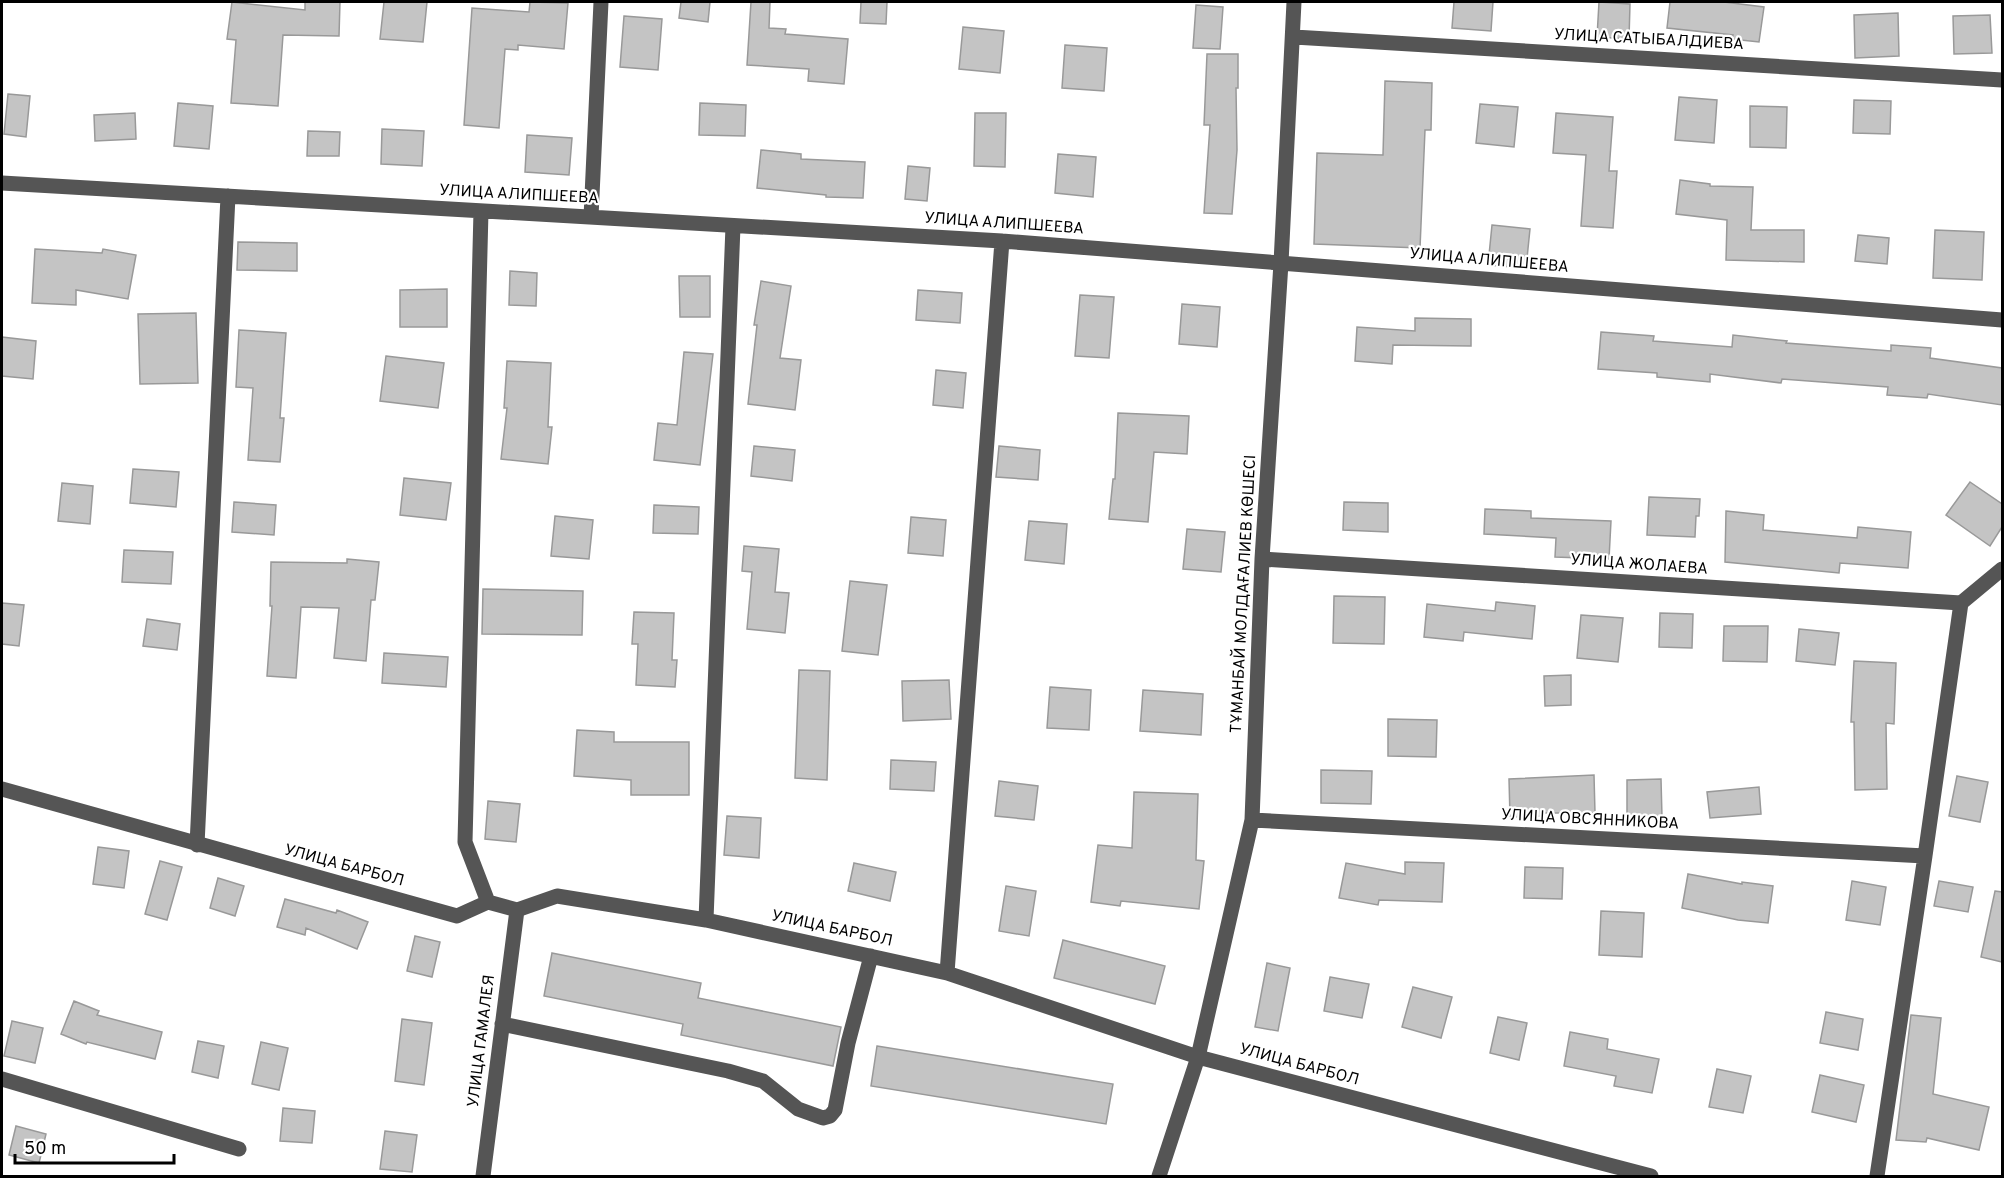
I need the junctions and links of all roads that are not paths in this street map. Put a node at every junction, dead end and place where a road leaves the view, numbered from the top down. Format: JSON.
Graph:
{"nodes":[{"id":1,"x":602,"y":2,"type":"edge"},
{"id":2,"x":1294,"y":2,"type":"edge"},
{"id":3,"x":1294,"y":37,"type":"junction"},
{"id":4,"x":2002,"y":80,"type":"edge"},
{"id":5,"x":2,"y":183,"type":"edge"},
{"id":6,"x":228,"y":196,"type":"junction"},
{"id":7,"x":481,"y":211,"type":"junction"},
{"id":8,"x":591,"y":217,"type":"junction"},
{"id":9,"x":733,"y":226,"type":"junction"},
{"id":10,"x":1002,"y":241,"type":"junction"},
{"id":11,"x":1281,"y":263,"type":"junction"},
{"id":12,"x":2002,"y":320,"type":"edge"},
{"id":13,"x":1262,"y":559,"type":"junction"},
{"id":14,"x":2002,"y":569,"type":"edge"},
{"id":15,"x":1961,"y":603,"type":"junction"},
{"id":16,"x":2,"y":789,"type":"edge"},
{"id":17,"x":1252,"y":820,"type":"junction"},
{"id":18,"x":197,"y":845,"type":"junction"},
{"id":19,"x":1925,"y":856,"type":"junction"},
{"id":20,"x":488,"y":902,"type":"junction"},
{"id":21,"x":516,"y":910,"type":"junction"},
{"id":22,"x":706,"y":920,"type":"junction"},
{"id":23,"x":871,"y":956,"type":"junction"},
{"id":24,"x":947,"y":973,"type":"junction"},
{"id":25,"x":502,"y":1024,"type":"junction"},
{"id":26,"x":1198,"y":1057,"type":"junction"},
{"id":27,"x":2,"y":1079,"type":"edge"},
{"id":28,"x":239,"y":1149,"type":"dead end"},
{"id":29,"x":483,"y":1176,"type":"edge"},
{"id":30,"x":1159,"y":1176,"type":"edge"},
{"id":31,"x":1651,"y":1176,"type":"edge"},
{"id":32,"x":1877,"y":1176,"type":"edge"}],
"edges":[{"from":1,"to":8,"type":"street"},
{"from":2,"to":3,"type":"street","name":"ТҰМАНБАЙ МОЛДАҒАЛИЕВ КӨШЕСІ"},
{"from":3,"to":4,"type":"street","name":"УЛИЦА САТЫБАЛДИЕВА"},
{"from":3,"to":11,"type":"street","name":"ТҰМАНБАЙ МОЛДАҒАЛИЕВ КӨШЕСІ"},
{"from":5,"to":6,"type":"street","name":"УЛИЦА АЛИПШЕЕВА"},
{"from":6,"to":7,"type":"street","name":"УЛИЦА АЛИПШЕЕВА"},
{"from":6,"to":18,"type":"street"},
{"from":7,"to":8,"type":"street","name":"УЛИЦА АЛИПШЕЕВА"},
{"from":7,"to":20,"type":"street"},
{"from":8,"to":9,"type":"street","name":"УЛИЦА АЛИПШЕЕВА"},
{"from":9,"to":10,"type":"street","name":"УЛИЦА АЛИПШЕЕВА"},
{"from":9,"to":22,"type":"street"},
{"from":10,"to":11,"type":"street","name":"УЛИЦА АЛИПШЕЕВА"},
{"from":10,"to":24,"type":"street"},
{"from":11,"to":12,"type":"street","name":"УЛИЦА АЛИПШЕЕВА"},
{"from":11,"to":13,"type":"street","name":"ТҰМАНБАЙ МОЛДАҒАЛИЕВ КӨШЕСІ"},
{"from":13,"to":15,"type":"street","name":"УЛИЦА ЖОЛАЕВА"},
{"from":13,"to":17,"type":"street","name":"ТҰМАНБАЙ МОЛДАҒАЛИЕВ КӨШЕСІ"},
{"from":14,"to":15,"type":"street"},
{"from":15,"to":19,"type":"street"},
{"from":16,"to":18,"type":"street","name":"УЛИЦА БАРБОЛ"},
{"from":17,"to":19,"type":"street","name":"УЛИЦА ОВСЯННИКОВА"},
{"from":17,"to":26,"type":"street","name":"ТҰМАНБАЙ МОЛДАҒАЛИЕВ КӨШЕСІ"},
{"from":18,"to":20,"type":"street","name":"УЛИЦА БАРБОЛ"},
{"from":19,"to":32,"type":"street"},
{"from":20,"to":21,"type":"street"},
{"from":21,"to":22,"type":"street","name":"УЛИЦА БАРБОЛ"},
{"from":21,"to":25,"type":"street","name":"УЛИЦА ГАМАЛЕЯ"},
{"from":22,"to":23,"type":"street","name":"УЛИЦА БАРБОЛ"},
{"from":23,"to":24,"type":"street","name":"УЛИЦА БАРБОЛ"},
{"from":23,"to":25,"type":"street"},
{"from":24,"to":26,"type":"street","name":"УЛИЦА БАРБОЛ"},
{"from":25,"to":29,"type":"street","name":"УЛИЦА ГАМАЛЕЯ"},
{"from":26,"to":30,"type":"street","name":"ТҰМАНБАЙ МОЛДАҒАЛИЕВ КӨШЕСІ"},
{"from":26,"to":31,"type":"street","name":"УЛИЦА БАРБОЛ"},
{"from":27,"to":28,"type":"street"}]}
